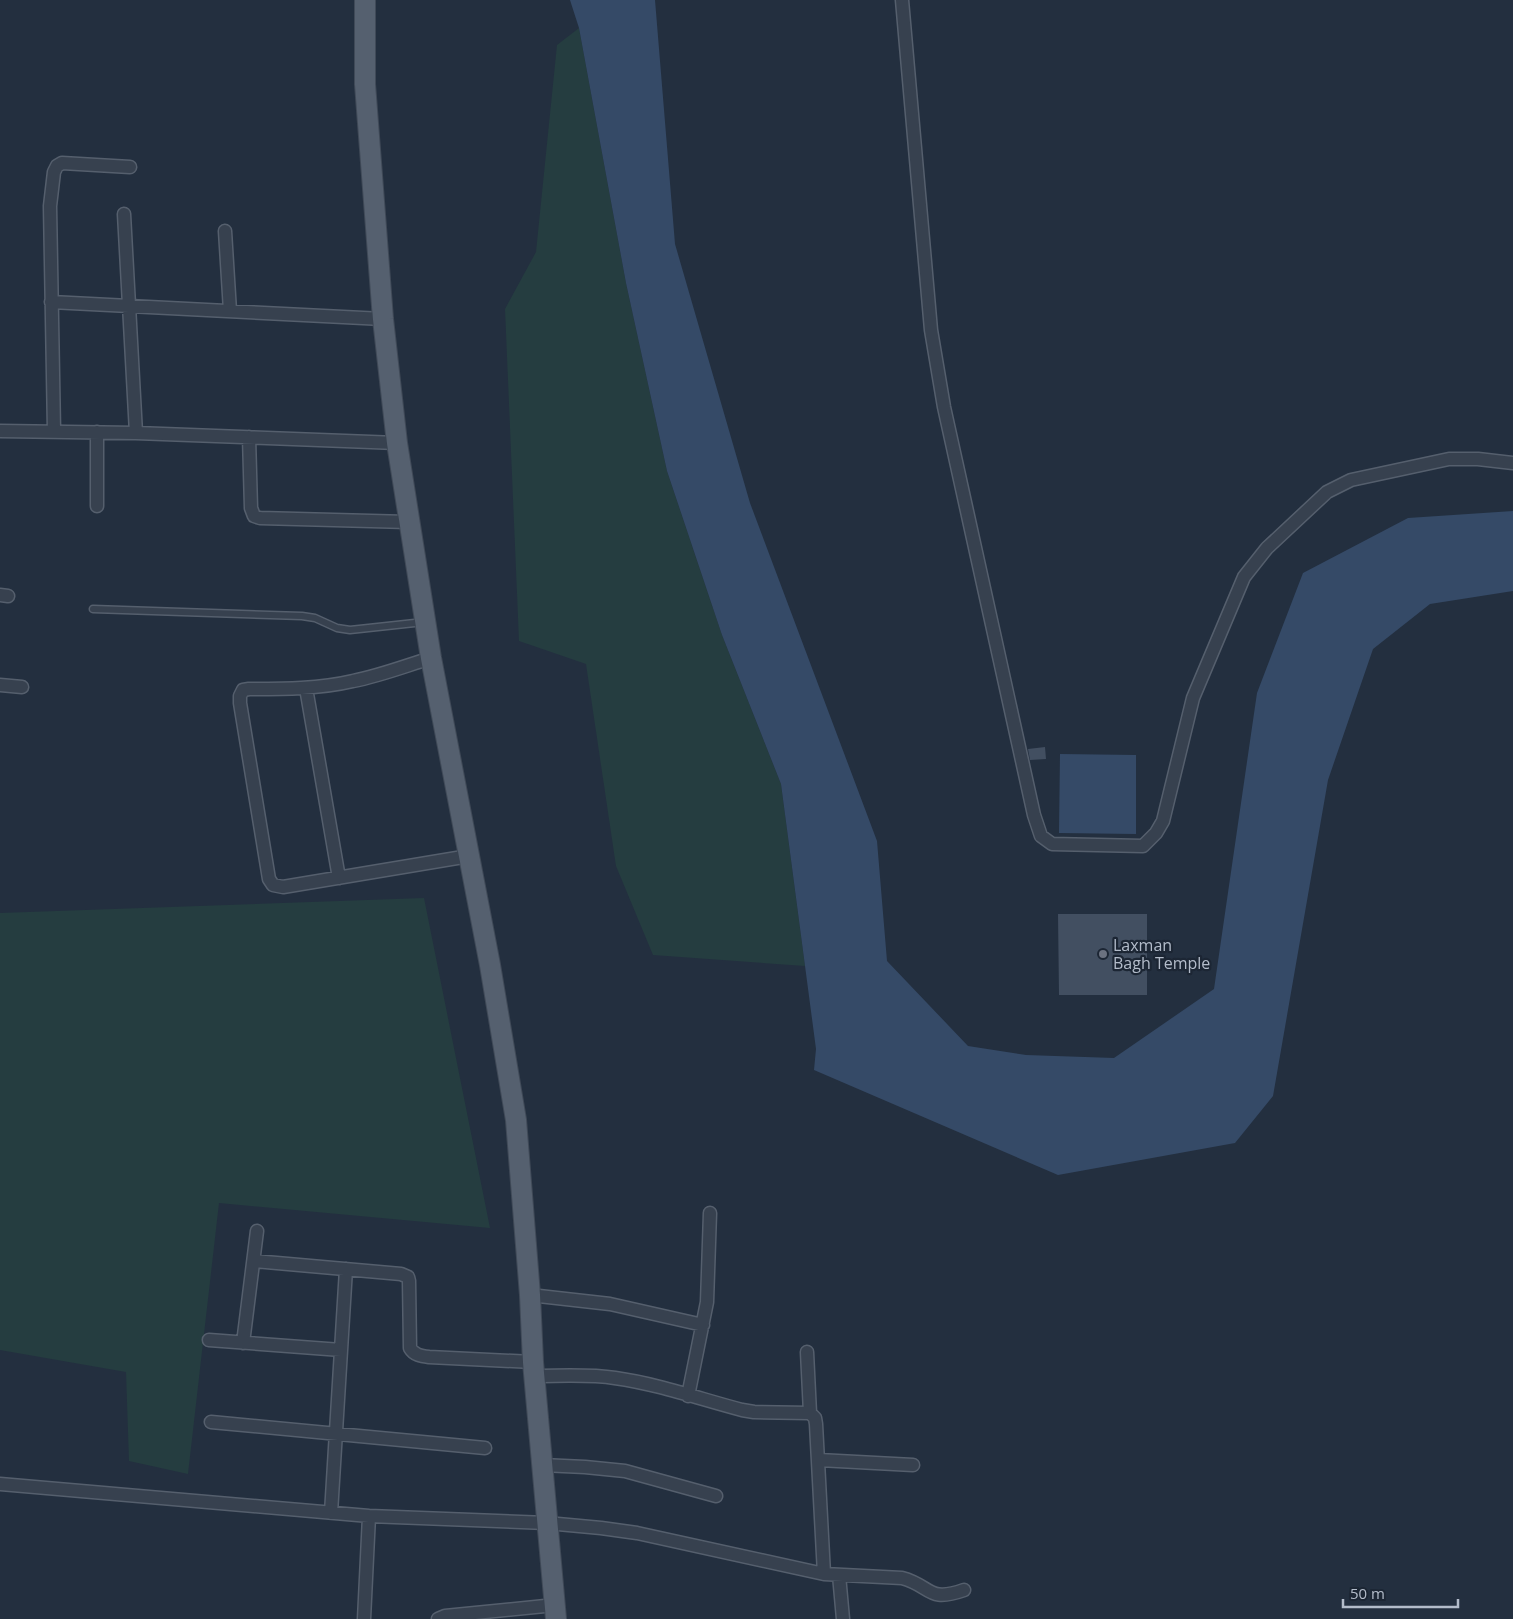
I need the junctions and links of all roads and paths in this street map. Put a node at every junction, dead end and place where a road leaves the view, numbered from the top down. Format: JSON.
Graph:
{"nodes":[{"id":1,"x":365,"y":0,"type":"edge"},
{"id":2,"x":902,"y":0,"type":"edge"},
{"id":3,"x":130,"y":167,"type":"dead end"},
{"id":4,"x":124,"y":214,"type":"dead end"},
{"id":5,"x":225,"y":232,"type":"dead end"},
{"id":6,"x":51,"y":302,"type":"junction"},
{"id":7,"x":130,"y":306,"type":"junction"},
{"id":8,"x":230,"y":311,"type":"junction"},
{"id":9,"x":383,"y":319,"type":"junction"},
{"id":10,"x":0,"y":431,"type":"edge"},
{"id":11,"x":54,"y":431,"type":"junction"},
{"id":12,"x":96,"y":432,"type":"junction"},
{"id":13,"x":136,"y":433,"type":"junction"},
{"id":14,"x":249,"y":438,"type":"junction"},
{"id":15,"x":397,"y":443,"type":"junction"},
{"id":16,"x":1513,"y":463,"type":"edge"},
{"id":17,"x":98,"y":506,"type":"dead end"},
{"id":18,"x":408,"y":522,"type":"junction"},
{"id":19,"x":93,"y":609,"type":"dead end"},
{"id":20,"x":425,"y":622,"type":"junction"},
{"id":21,"x":431,"y":658,"type":"junction"},
{"id":22,"x":0,"y":685,"type":"edge"},
{"id":23,"x":22,"y":687,"type":"dead end"},
{"id":24,"x":306,"y":688,"type":"junction"},
{"id":25,"x":469,"y":856,"type":"junction"},
{"id":26,"x":339,"y":878,"type":"junction"},
{"id":27,"x":710,"y":1213,"type":"dead end"},
{"id":28,"x":258,"y":1231,"type":"dead end"},
{"id":29,"x":254,"y":1261,"type":"junction"},
{"id":30,"x":346,"y":1269,"type":"junction"},
{"id":31,"x":530,"y":1295,"type":"junction"},
{"id":32,"x":703,"y":1325,"type":"junction"},
{"id":33,"x":209,"y":1340,"type":"dead end"},
{"id":34,"x":243,"y":1343,"type":"junction"},
{"id":35,"x":340,"y":1350,"type":"junction"},
{"id":36,"x":807,"y":1352,"type":"dead end"},
{"id":37,"x":534,"y":1369,"type":"junction"},
{"id":38,"x":688,"y":1396,"type":"junction"},
{"id":39,"x":810,"y":1412,"type":"junction"},
{"id":40,"x":211,"y":1422,"type":"dead end"},
{"id":41,"x":336,"y":1433,"type":"junction"},
{"id":42,"x":485,"y":1448,"type":"dead end"},
{"id":43,"x":819,"y":1460,"type":"junction"},
{"id":44,"x":913,"y":1465,"type":"dead end"},
{"id":45,"x":542,"y":1466,"type":"junction"},
{"id":46,"x":0,"y":1484,"type":"edge"},
{"id":47,"x":716,"y":1496,"type":"dead end"},
{"id":48,"x":331,"y":1513,"type":"junction"},
{"id":49,"x":369,"y":1516,"type":"junction"},
{"id":50,"x":547,"y":1523,"type":"junction"},
{"id":51,"x":824,"y":1574,"type":"junction"},
{"id":52,"x":839,"y":1576,"type":"junction"},
{"id":53,"x":964,"y":1590,"type":"dead end"},
{"id":54,"x":556,"y":1612,"type":"edge"},
{"id":55,"x":364,"y":1619,"type":"edge"},
{"id":56,"x":438,"y":1619,"type":"edge"},
{"id":57,"x":843,"y":1619,"type":"edge"}],
"edges":[{"from":1,"to":9,"type":"main road"},
{"from":2,"to":16,"type":"street"},
{"from":3,"to":6,"type":"street"},
{"from":4,"to":7,"type":"street"},
{"from":5,"to":8,"type":"street"},
{"from":6,"to":7,"type":"street"},
{"from":6,"to":11,"type":"street"},
{"from":7,"to":8,"type":"street"},
{"from":7,"to":13,"type":"street"},
{"from":8,"to":9,"type":"street"},
{"from":9,"to":15,"type":"main road"},
{"from":10,"to":11,"type":"street"},
{"from":11,"to":12,"type":"street"},
{"from":12,"to":13,"type":"street"},
{"from":12,"to":17,"type":"street"},
{"from":13,"to":14,"type":"street"},
{"from":14,"to":15,"type":"street"},
{"from":14,"to":18,"type":"street"},
{"from":15,"to":18,"type":"main road"},
{"from":18,"to":20,"type":"main road"},
{"from":19,"to":20,"type":"lane"},
{"from":20,"to":21,"type":"main road"},
{"from":21,"to":24,"type":"street"},
{"from":21,"to":25,"type":"main road"},
{"from":22,"to":23,"type":"street"},
{"from":24,"to":26,"type":"street"},
{"from":24,"to":26,"type":"street"},
{"from":25,"to":26,"type":"street"},
{"from":25,"to":31,"type":"main road"},
{"from":27,"to":32,"type":"street"},
{"from":28,"to":29,"type":"street"},
{"from":29,"to":30,"type":"street"},
{"from":29,"to":34,"type":"street"},
{"from":30,"to":35,"type":"street"},
{"from":30,"to":37,"type":"street"},
{"from":31,"to":32,"type":"street"},
{"from":31,"to":37,"type":"main road"},
{"from":32,"to":38,"type":"street"},
{"from":33,"to":34,"type":"street"},
{"from":34,"to":35,"type":"street"},
{"from":35,"to":41,"type":"street"},
{"from":36,"to":39,"type":"street"},
{"from":37,"to":38,"type":"street"},
{"from":37,"to":45,"type":"main road"},
{"from":38,"to":39,"type":"street"},
{"from":39,"to":43,"type":"street"},
{"from":40,"to":41,"type":"street"},
{"from":41,"to":42,"type":"street"},
{"from":41,"to":48,"type":"street"},
{"from":43,"to":44,"type":"street"},
{"from":43,"to":51,"type":"street"},
{"from":45,"to":47,"type":"street"},
{"from":45,"to":50,"type":"main road"},
{"from":46,"to":48,"type":"street"},
{"from":48,"to":49,"type":"street"},
{"from":49,"to":50,"type":"street"},
{"from":49,"to":55,"type":"street"},
{"from":50,"to":51,"type":"street"},
{"from":50,"to":54,"type":"main road"},
{"from":51,"to":52,"type":"street"},
{"from":52,"to":53,"type":"street"},
{"from":52,"to":57,"type":"street"},
{"from":54,"to":56,"type":"street"}]}
